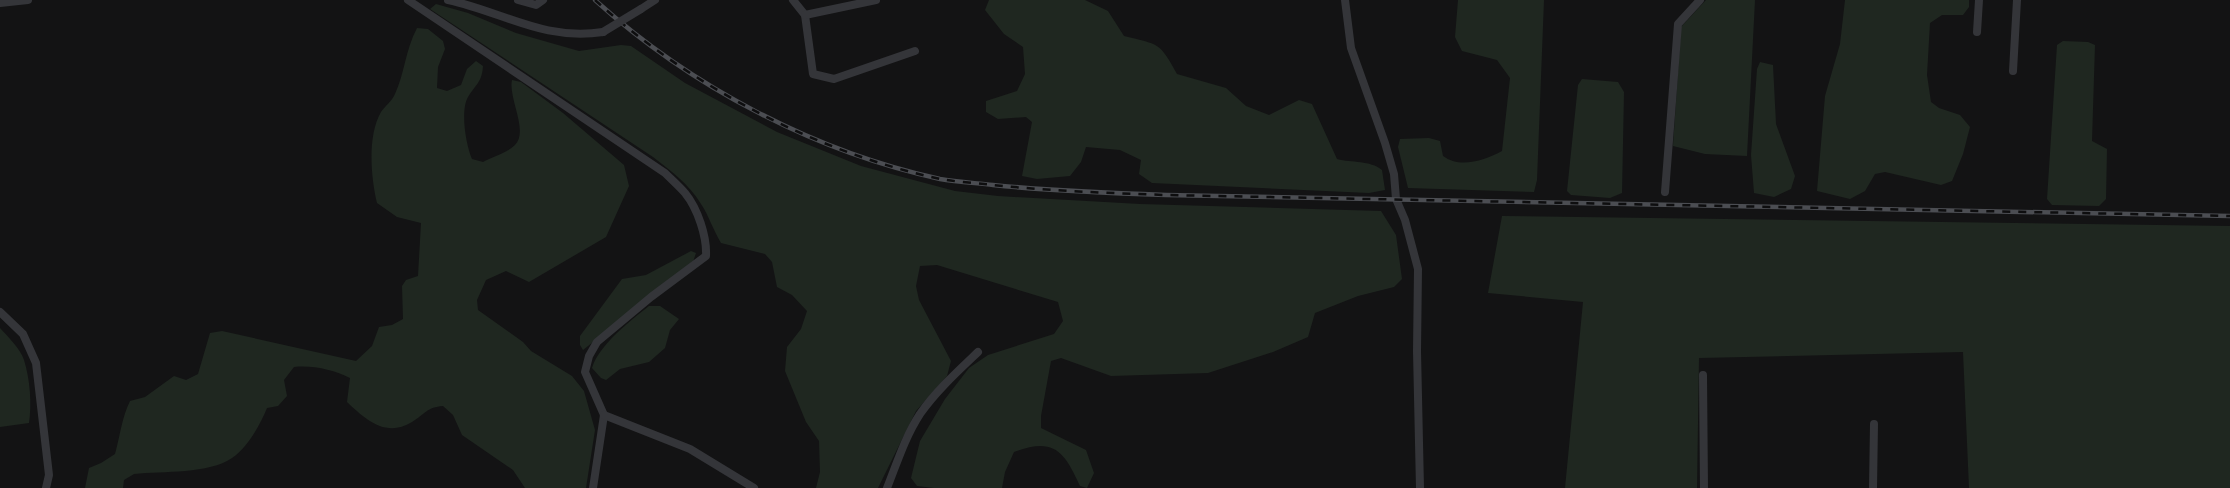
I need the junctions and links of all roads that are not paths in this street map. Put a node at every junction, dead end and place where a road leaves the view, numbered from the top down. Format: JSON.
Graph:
{"nodes":[{"id":1,"x":28,"y":0,"type":"edge"},
{"id":2,"x":408,"y":0,"type":"edge"},
{"id":3,"x":448,"y":0,"type":"edge"},
{"id":4,"x":518,"y":0,"type":"edge"},
{"id":5,"x":543,"y":0,"type":"edge"},
{"id":6,"x":655,"y":0,"type":"edge"},
{"id":7,"x":792,"y":0,"type":"edge"},
{"id":8,"x":876,"y":0,"type":"edge"},
{"id":9,"x":1345,"y":0,"type":"edge"},
{"id":10,"x":1700,"y":0,"type":"edge"},
{"id":11,"x":1979,"y":0,"type":"edge"},
{"id":12,"x":2017,"y":0,"type":"edge"},
{"id":13,"x":0,"y":2,"type":"edge"},
{"id":14,"x":471,"y":3,"type":"edge"},
{"id":15,"x":805,"y":15,"type":"junction"},
{"id":16,"x":1977,"y":32,"type":"dead end"},
{"id":17,"x":915,"y":51,"type":"dead end"},
{"id":18,"x":2013,"y":71,"type":"dead end"},
{"id":19,"x":1666,"y":192,"type":"dead end"},
{"id":20,"x":0,"y":312,"type":"edge"},
{"id":21,"x":978,"y":352,"type":"dead end"},
{"id":22,"x":1703,"y":375,"type":"dead end"},
{"id":23,"x":604,"y":415,"type":"junction"},
{"id":24,"x":1874,"y":424,"type":"dead end"},
{"id":25,"x":46,"y":488,"type":"edge"},
{"id":26,"x":593,"y":488,"type":"edge"},
{"id":27,"x":754,"y":488,"type":"edge"},
{"id":28,"x":887,"y":488,"type":"edge"},
{"id":29,"x":1420,"y":488,"type":"edge"},
{"id":30,"x":1704,"y":488,"type":"edge"},
{"id":31,"x":1873,"y":488,"type":"edge"}],
"edges":[{"from":1,"to":13,"type":"street"},
{"from":2,"to":23,"type":"street"},
{"from":3,"to":14,"type":"street"},
{"from":4,"to":5,"type":"street"},
{"from":6,"to":14,"type":"street","bridge":true},
{"from":7,"to":15,"type":"street"},
{"from":8,"to":15,"type":"street"},
{"from":9,"to":29,"type":"street"},
{"from":10,"to":19,"type":"street"},
{"from":11,"to":16,"type":"street"},
{"from":12,"to":18,"type":"street"},
{"from":15,"to":17,"type":"street"},
{"from":20,"to":25,"type":"street"},
{"from":21,"to":28,"type":"street"},
{"from":22,"to":30,"type":"street"},
{"from":23,"to":26,"type":"street"},
{"from":23,"to":27,"type":"street"},
{"from":24,"to":31,"type":"street"}]}
